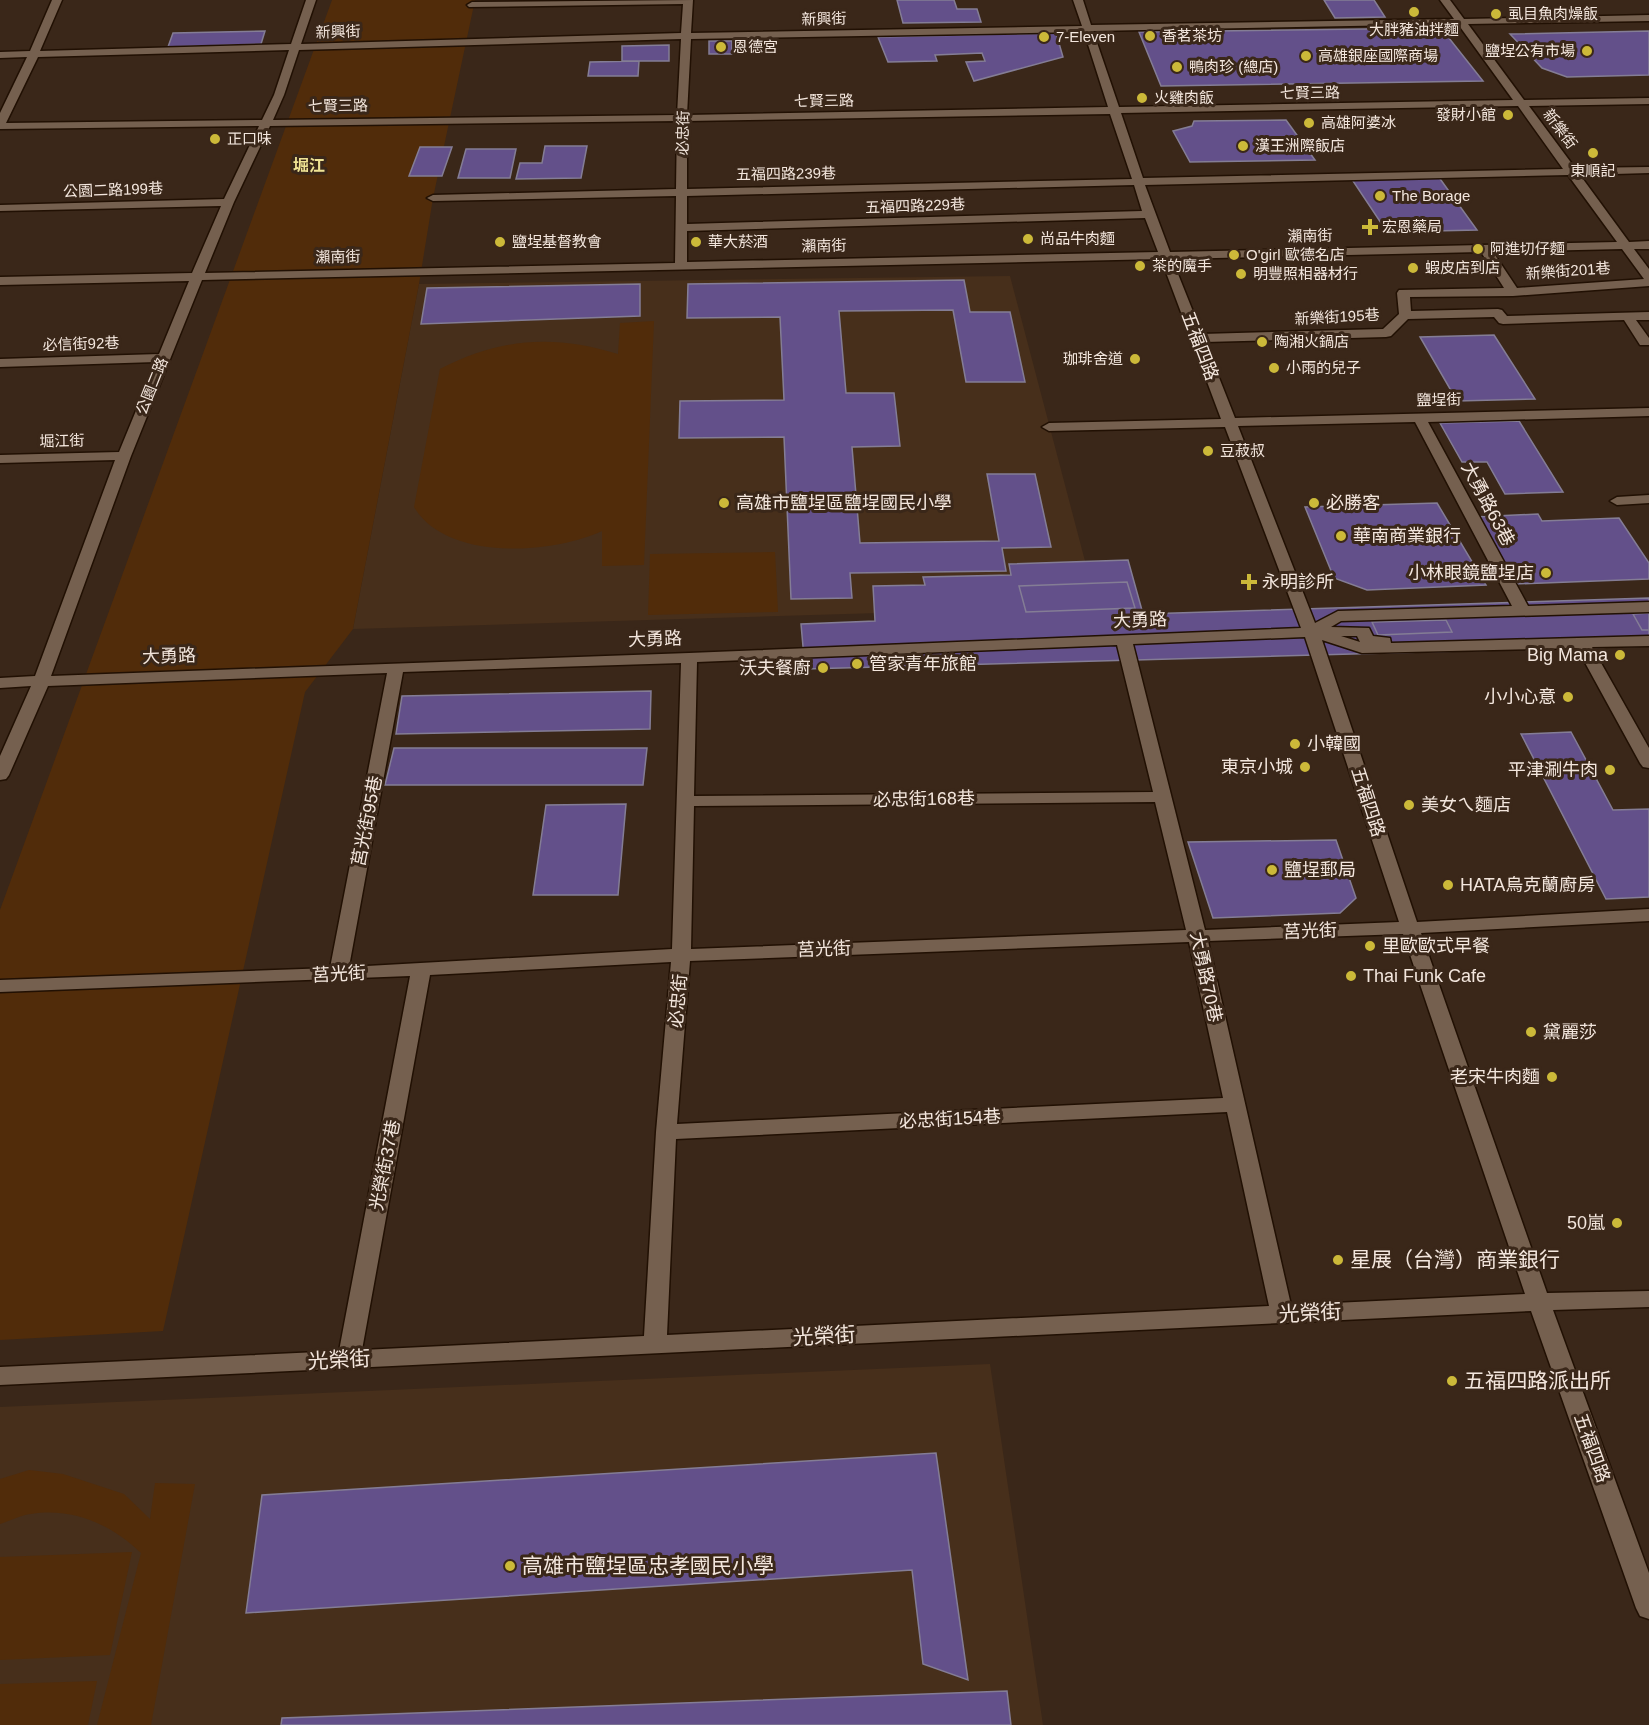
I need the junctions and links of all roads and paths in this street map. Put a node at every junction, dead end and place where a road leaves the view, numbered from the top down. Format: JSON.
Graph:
{"nodes":[{"id":1,"x":57,"y":0,"type":"edge"},
{"id":2,"x":311,"y":0,"type":"edge"},
{"id":3,"x":1078,"y":0,"type":"edge"},
{"id":4,"x":1445,"y":0,"type":"edge"},
{"id":5,"x":688,"y":1,"type":"edge"},
{"id":6,"x":472,"y":5,"type":"dead end"},
{"id":7,"x":1649,"y":18,"type":"edge"},
{"id":8,"x":1461,"y":22,"type":"junction"},
{"id":9,"x":1087,"y":29,"type":"junction"},
{"id":10,"x":687,"y":36,"type":"junction"},
{"id":11,"x":296,"y":48,"type":"junction"},
{"id":12,"x":34,"y":54,"type":"junction"},
{"id":13,"x":0,"y":55,"type":"edge"},
{"id":14,"x":1649,"y":101,"type":"edge"},
{"id":15,"x":1523,"y":105,"type":"junction"},
{"id":16,"x":1114,"y":111,"type":"junction"},
{"id":17,"x":682,"y":118,"type":"junction"},
{"id":18,"x":268,"y":122,"type":"junction"},
{"id":19,"x":0,"y":125,"type":"edge"},
{"id":20,"x":1649,"y":170,"type":"edge"},
{"id":21,"x":1573,"y":171,"type":"junction"},
{"id":22,"x":1140,"y":181,"type":"junction"},
{"id":23,"x":683,"y":191,"type":"junction"},
{"id":24,"x":433,"y":198,"type":"dead end"},
{"id":25,"x":228,"y":202,"type":"junction"},
{"id":26,"x":0,"y":208,"type":"edge"},
{"id":27,"x":1149,"y":214,"type":"junction"},
{"id":28,"x":681,"y":228,"type":"junction"},
{"id":29,"x":1649,"y":244,"type":"edge"},
{"id":30,"x":1624,"y":245,"type":"junction"},
{"id":31,"x":1484,"y":248,"type":"junction"},
{"id":32,"x":1166,"y":255,"type":"junction"},
{"id":33,"x":681,"y":266,"type":"junction"},
{"id":34,"x":197,"y":277,"type":"junction"},
{"id":35,"x":1649,"y":277,"type":"edge"},
{"id":36,"x":0,"y":281,"type":"edge"},
{"id":37,"x":1649,"y":282,"type":"edge"},
{"id":38,"x":1513,"y":292,"type":"junction"},
{"id":39,"x":1405,"y":315,"type":"junction"},
{"id":40,"x":1627,"y":316,"type":"junction"},
{"id":41,"x":1649,"y":316,"type":"edge"},
{"id":42,"x":1197,"y":338,"type":"junction"},
{"id":43,"x":1645,"y":342,"type":"dead end"},
{"id":44,"x":164,"y":358,"type":"junction"},
{"id":45,"x":0,"y":363,"type":"edge"},
{"id":46,"x":1649,"y":412,"type":"edge"},
{"id":47,"x":1419,"y":417,"type":"junction"},
{"id":48,"x":1230,"y":421,"type":"junction"},
{"id":49,"x":1049,"y":427,"type":"dead end"},
{"id":50,"x":124,"y":456,"type":"junction"},
{"id":51,"x":0,"y":459,"type":"edge"},
{"id":52,"x":1649,"y":499,"type":"edge"},
{"id":53,"x":1617,"y":501,"type":"dead end"},
{"id":54,"x":1649,"y":607,"type":"edge"},
{"id":55,"x":1522,"y":610,"type":"junction"},
{"id":56,"x":1311,"y":632,"type":"junction"},
{"id":57,"x":1649,"y":633,"type":"edge"},
{"id":58,"x":1124,"y":640,"type":"junction"},
{"id":59,"x":1649,"y":641,"type":"edge"},
{"id":60,"x":1582,"y":643,"type":"junction"},
{"id":61,"x":689,"y":657,"type":"junction"},
{"id":62,"x":396,"y":668,"type":"junction"},
{"id":63,"x":41,"y":682,"type":"junction"},
{"id":64,"x":0,"y":683,"type":"edge"},
{"id":65,"x":1649,"y":763,"type":"edge"},
{"id":66,"x":0,"y":775,"type":"edge"},
{"id":67,"x":1163,"y":797,"type":"junction"},
{"id":68,"x":686,"y":801,"type":"junction"},
{"id":69,"x":1649,"y":915,"type":"edge"},
{"id":70,"x":1410,"y":928,"type":"junction"},
{"id":71,"x":1197,"y":935,"type":"junction"},
{"id":72,"x":681,"y":955,"type":"junction"},
{"id":73,"x":422,"y":970,"type":"junction"},
{"id":74,"x":338,"y":974,"type":"junction"},
{"id":75,"x":0,"y":986,"type":"edge"},
{"id":76,"x":1234,"y":1105,"type":"junction"},
{"id":77,"x":666,"y":1132,"type":"junction"},
{"id":78,"x":1649,"y":1299,"type":"edge"},
{"id":79,"x":1539,"y":1302,"type":"junction"},
{"id":80,"x":1282,"y":1314,"type":"junction"},
{"id":81,"x":655,"y":1344,"type":"junction"},
{"id":82,"x":349,"y":1360,"type":"junction"},
{"id":83,"x":0,"y":1376,"type":"edge"},
{"id":84,"x":1649,"y":1608,"type":"edge"}],
"edges":[{"from":1,"to":12,"type":"street"},
{"from":2,"to":11,"type":"street","name":"公園二路"},
{"from":3,"to":9,"type":"street","name":"五福四路"},
{"from":4,"to":8,"type":"street","name":"新樂街"},
{"from":5,"to":6,"type":"street"},
{"from":5,"to":10,"type":"street","name":"必忠街"},
{"from":7,"to":8,"type":"street","name":"新興街"},
{"from":8,"to":9,"type":"street","name":"新興街"},
{"from":8,"to":15,"type":"street","name":"新樂街"},
{"from":9,"to":10,"type":"street","name":"新興街"},
{"from":9,"to":16,"type":"street","name":"五福四路"},
{"from":10,"to":11,"type":"street","name":"新興街"},
{"from":10,"to":17,"type":"street","name":"必忠街"},
{"from":11,"to":12,"type":"street","name":"新興街"},
{"from":11,"to":18,"type":"street","name":"公園二路"},
{"from":12,"to":13,"type":"street","name":"新興街"},
{"from":12,"to":19,"type":"street"},
{"from":14,"to":15,"type":"street","name":"七賢三路"},
{"from":15,"to":16,"type":"street","name":"七賢三路"},
{"from":15,"to":21,"type":"street","name":"新樂街"},
{"from":16,"to":17,"type":"street","name":"七賢三路"},
{"from":16,"to":22,"type":"street","name":"五福四路"},
{"from":17,"to":18,"type":"street","name":"七賢三路"},
{"from":17,"to":23,"type":"street","name":"必忠街"},
{"from":18,"to":19,"type":"street","name":"七賢三路"},
{"from":18,"to":25,"type":"street","name":"公園二路"},
{"from":20,"to":21,"type":"street","name":"五福四路239巷"},
{"from":21,"to":22,"type":"street","name":"五福四路239巷"},
{"from":21,"to":30,"type":"street","name":"新樂街"},
{"from":22,"to":23,"type":"street","name":"五福四路239巷"},
{"from":22,"to":27,"type":"street","name":"五福四路"},
{"from":23,"to":24,"type":"street","name":"五福四路239巷"},
{"from":23,"to":28,"type":"street","name":"必忠街"},
{"from":25,"to":26,"type":"street","name":"公園二路199巷"},
{"from":25,"to":34,"type":"street","name":"公園二路"},
{"from":27,"to":28,"type":"street","name":"五福四路229巷"},
{"from":27,"to":32,"type":"street","name":"五福四路"},
{"from":28,"to":33,"type":"street","name":"必忠街"},
{"from":29,"to":30,"type":"street","name":"瀨南街"},
{"from":30,"to":31,"type":"street","name":"瀨南街"},
{"from":30,"to":35,"type":"street","name":"新樂街"},
{"from":31,"to":32,"type":"street","name":"瀨南街"},
{"from":31,"to":38,"type":"street"},
{"from":32,"to":33,"type":"street","name":"瀨南街"},
{"from":32,"to":42,"type":"street","name":"五福四路"},
{"from":33,"to":34,"type":"street","name":"瀨南街"},
{"from":34,"to":36,"type":"street","name":"瀨南街"},
{"from":34,"to":44,"type":"street","name":"公園二路"},
{"from":37,"to":38,"type":"street","name":"新樂街201巷"},
{"from":38,"to":39,"type":"street","name":"新樂街201巷"},
{"from":39,"to":40,"type":"street","name":"新樂街195巷"},
{"from":39,"to":42,"type":"street","name":"新樂街195巷"},
{"from":40,"to":41,"type":"street","name":"新樂街195巷"},
{"from":40,"to":43,"type":"street"},
{"from":42,"to":48,"type":"street","name":"五福四路"},
{"from":44,"to":45,"type":"street","name":"必信街92巷"},
{"from":44,"to":50,"type":"street","name":"公園二路"},
{"from":46,"to":47,"type":"street","name":"鹽埕街"},
{"from":47,"to":48,"type":"street","name":"鹽埕街"},
{"from":47,"to":55,"type":"street","name":"大勇路63巷"},
{"from":48,"to":49,"type":"street","name":"鹽埕街"},
{"from":48,"to":56,"type":"street","name":"五福四路"},
{"from":50,"to":51,"type":"street","name":"堀江街"},
{"from":50,"to":63,"type":"street","name":"公園二路"},
{"from":52,"to":53,"type":"street"},
{"from":54,"to":55,"type":"street","name":"大勇路"},
{"from":55,"to":56,"type":"street","name":"大勇路"},
{"from":56,"to":57,"type":"street"},
{"from":56,"to":58,"type":"street","name":"大勇路"},
{"from":56,"to":60,"type":"street","name":"大勇路"},
{"from":56,"to":70,"type":"street","name":"五福四路"},
{"from":58,"to":61,"type":"street","name":"大勇路"},
{"from":58,"to":67,"type":"street","name":"大勇路70巷"},
{"from":59,"to":60,"type":"street","name":"大勇路"},
{"from":60,"to":65,"type":"street"},
{"from":61,"to":62,"type":"street","name":"大勇路"},
{"from":61,"to":68,"type":"street","name":"必忠街"},
{"from":62,"to":63,"type":"street","name":"大勇路"},
{"from":62,"to":74,"type":"street","name":"莒光街95巷"},
{"from":63,"to":64,"type":"street","name":"大勇路"},
{"from":63,"to":66,"type":"street","name":"公園二路"},
{"from":67,"to":68,"type":"street","name":"必忠街168巷"},
{"from":67,"to":71,"type":"street","name":"大勇路70巷"},
{"from":68,"to":72,"type":"street","name":"必忠街"},
{"from":69,"to":70,"type":"street","name":"莒光街"},
{"from":70,"to":71,"type":"street","name":"莒光街"},
{"from":70,"to":79,"type":"street","name":"五福四路"},
{"from":71,"to":72,"type":"street","name":"莒光街"},
{"from":71,"to":76,"type":"street","name":"大勇路70巷"},
{"from":72,"to":73,"type":"street","name":"莒光街"},
{"from":72,"to":77,"type":"street","name":"必忠街"},
{"from":73,"to":74,"type":"street","name":"莒光街"},
{"from":73,"to":82,"type":"street","name":"光榮街37巷"},
{"from":74,"to":75,"type":"street","name":"莒光街"},
{"from":76,"to":77,"type":"street","name":"必忠街154巷"},
{"from":76,"to":80,"type":"street","name":"大勇路70巷"},
{"from":77,"to":81,"type":"street","name":"必忠街"},
{"from":78,"to":79,"type":"street","name":"光榮街"},
{"from":79,"to":80,"type":"street","name":"光榮街"},
{"from":79,"to":84,"type":"street","name":"五福四路"},
{"from":80,"to":81,"type":"street","name":"光榮街"},
{"from":81,"to":82,"type":"street","name":"光榮街"},
{"from":82,"to":83,"type":"street","name":"光榮街"}]}
